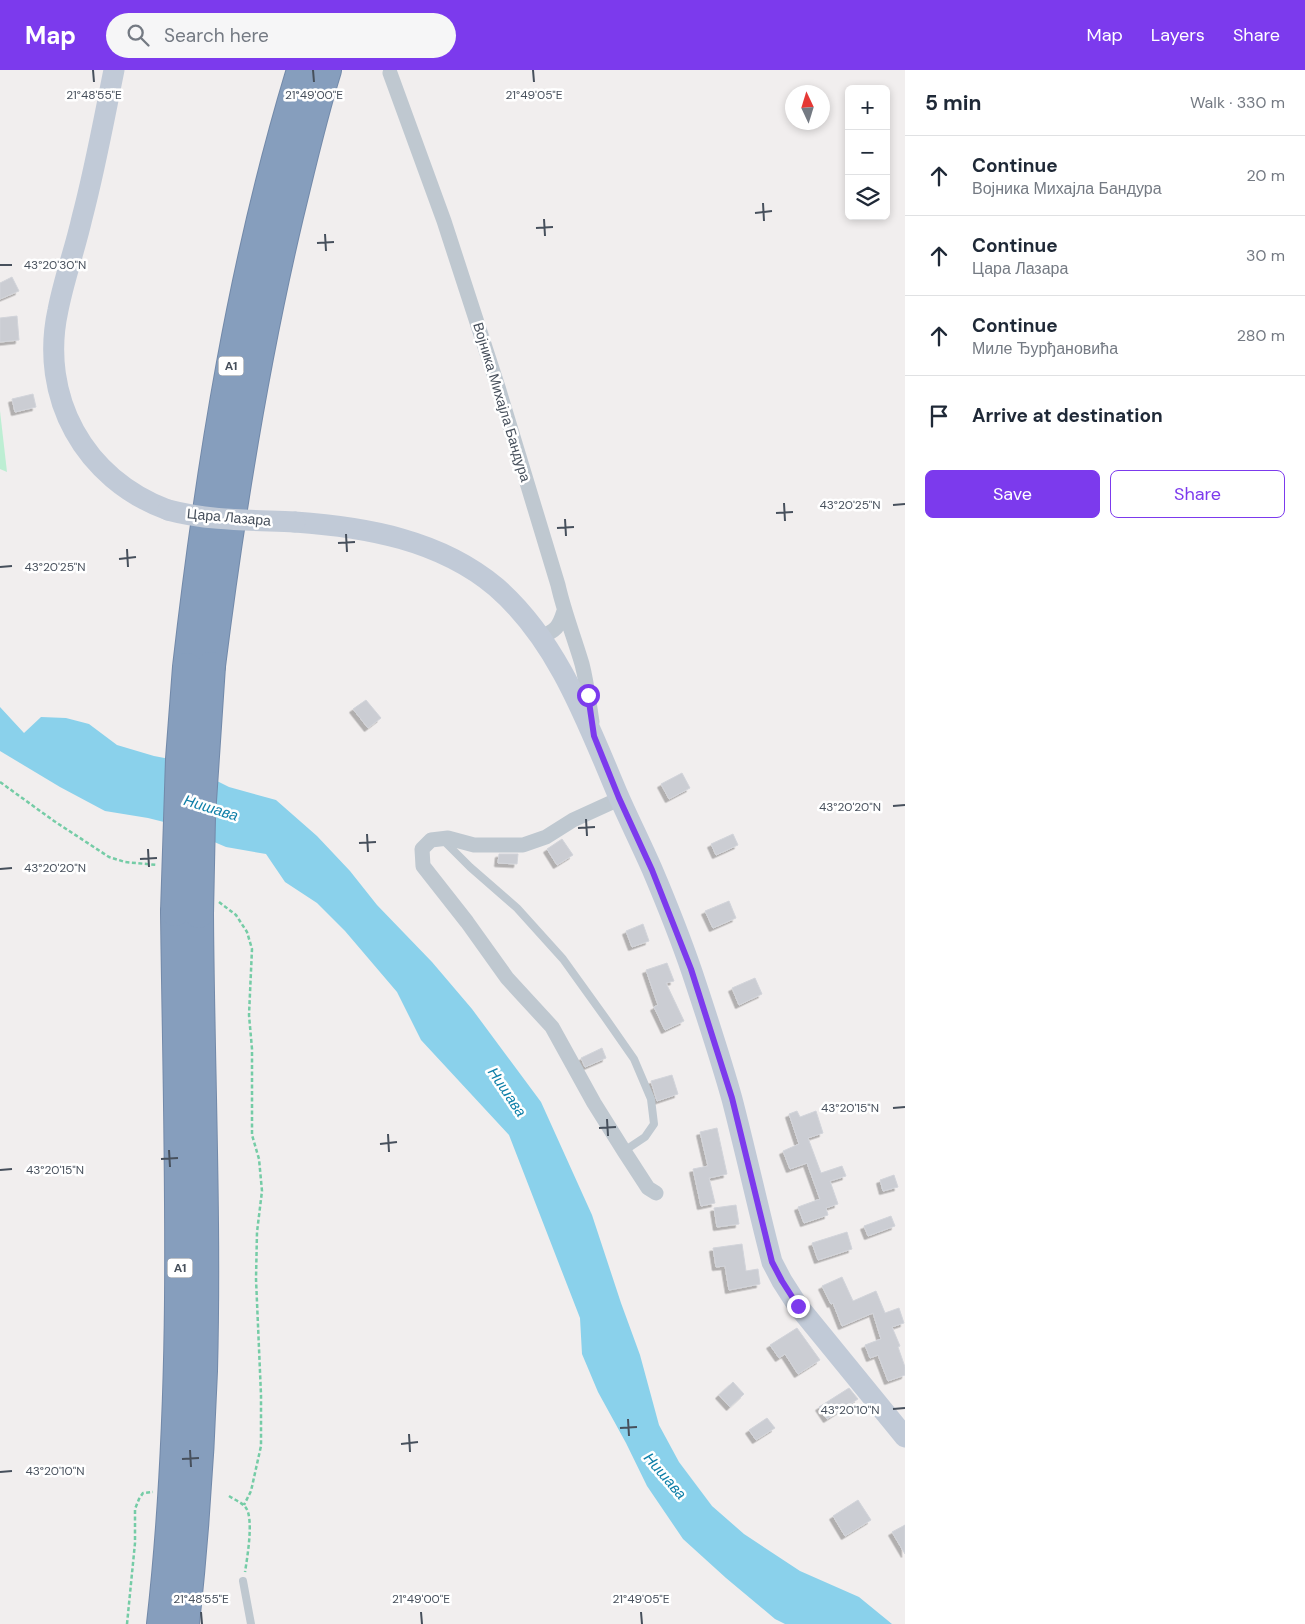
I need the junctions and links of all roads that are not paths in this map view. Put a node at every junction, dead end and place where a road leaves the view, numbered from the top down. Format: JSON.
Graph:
{"nodes":[{"id":1,"x":114,"y":70,"type":"edge"},
{"id":2,"x":301,"y":70,"type":"edge"},
{"id":3,"x":327,"y":70,"type":"edge"},
{"id":4,"x":390,"y":73,"type":"dead end"},
{"id":5,"x":564,"y":611,"type":"junction"},
{"id":6,"x":540,"y":637,"type":"junction"},
{"id":7,"x":199,"y":666,"type":"junction"},
{"id":8,"x":594,"y":736,"type":"junction"},
{"id":9,"x":619,"y":798,"type":"junction"},
{"id":10,"x":442,"y":838,"type":"junction"},
{"id":11,"x":187,"y":913,"type":"junction"},
{"id":12,"x":624,"y":1152,"type":"junction"},
{"id":13,"x":656,"y":1193,"type":"dead end"},
{"id":14,"x":905,"y":1437,"type":"edge"},
{"id":15,"x":243,"y":1581,"type":"road end"},
{"id":16,"x":161,"y":1624,"type":"edge"},
{"id":17,"x":185,"y":1624,"type":"edge"},
{"id":18,"x":251,"y":1624,"type":"edge"}],
"edges":[{"from":1,"to":6,"type":"street","name":"Цара Лазара","bridge":true},
{"from":2,"to":7,"type":"highway","number":"A1"},
{"from":3,"to":7,"type":"highway","number":"A1"},
{"from":4,"to":5,"type":"street","name":"Војника Михајла Бандура"},
{"from":5,"to":6,"type":"street"},
{"from":5,"to":8,"type":"street","name":"Војника Михајла Бандура"},
{"from":6,"to":8,"type":"street","name":"Цара Лазара"},
{"from":7,"to":11,"type":"highway","number":"A1","bridge":true},
{"from":8,"to":9,"type":"street","name":"Цара Лазара"},
{"from":9,"to":10,"type":"street"},
{"from":9,"to":14,"type":"street","name":"Цара Лазара"},
{"from":10,"to":12,"type":"street"},
{"from":10,"to":12,"type":"lane"},
{"from":11,"to":16,"type":"highway","number":"A1"},
{"from":11,"to":17,"type":"highway","number":"A1"},
{"from":12,"to":13,"type":"street"},
{"from":15,"to":18,"type":"lane"}]}
